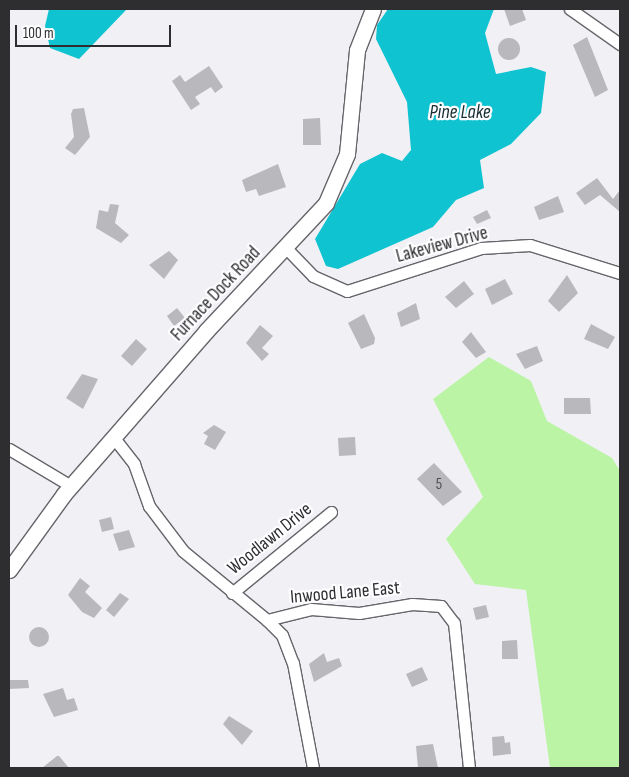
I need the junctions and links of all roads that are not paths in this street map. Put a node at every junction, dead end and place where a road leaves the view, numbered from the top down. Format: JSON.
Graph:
{"nodes":[{"id":1,"x":373,"y":9,"type":"edge"},
{"id":2,"x":570,"y":9,"type":"edge"},
{"id":3,"x":620,"y":44,"type":"edge"},
{"id":4,"x":286,"y":248,"type":"junction"},
{"id":5,"x":620,"y":273,"type":"edge"},
{"id":6,"x":114,"y":438,"type":"junction"},
{"id":7,"x":9,"y":449,"type":"edge"},
{"id":8,"x":71,"y":486,"type":"junction"},
{"id":9,"x":331,"y":512,"type":"dead end"},
{"id":10,"x":9,"y":570,"type":"edge"},
{"id":11,"x":232,"y":593,"type":"junction"},
{"id":12,"x":267,"y":620,"type":"junction"},
{"id":13,"x":313,"y":768,"type":"edge"},
{"id":14,"x":469,"y":768,"type":"edge"}],
"edges":[{"from":1,"to":4,"type":"street","name":"Furnace Dock Road"},
{"from":2,"to":3,"type":"street"},
{"from":4,"to":5,"type":"street","name":"Lakeview Drive"},
{"from":4,"to":6,"type":"street","name":"Furnace Dock Road"},
{"from":6,"to":8,"type":"street","name":"Furnace Dock Road"},
{"from":6,"to":11,"type":"street","name":"Inwood Lane East"},
{"from":7,"to":8,"type":"street"},
{"from":8,"to":10,"type":"street","name":"Furnace Dock Road"},
{"from":9,"to":11,"type":"street","name":"Woodlawn Drive"},
{"from":11,"to":12,"type":"street","name":"Inwood Lane East"},
{"from":12,"to":13,"type":"street"},
{"from":12,"to":14,"type":"street","name":"Inwood Lane East"}]}
